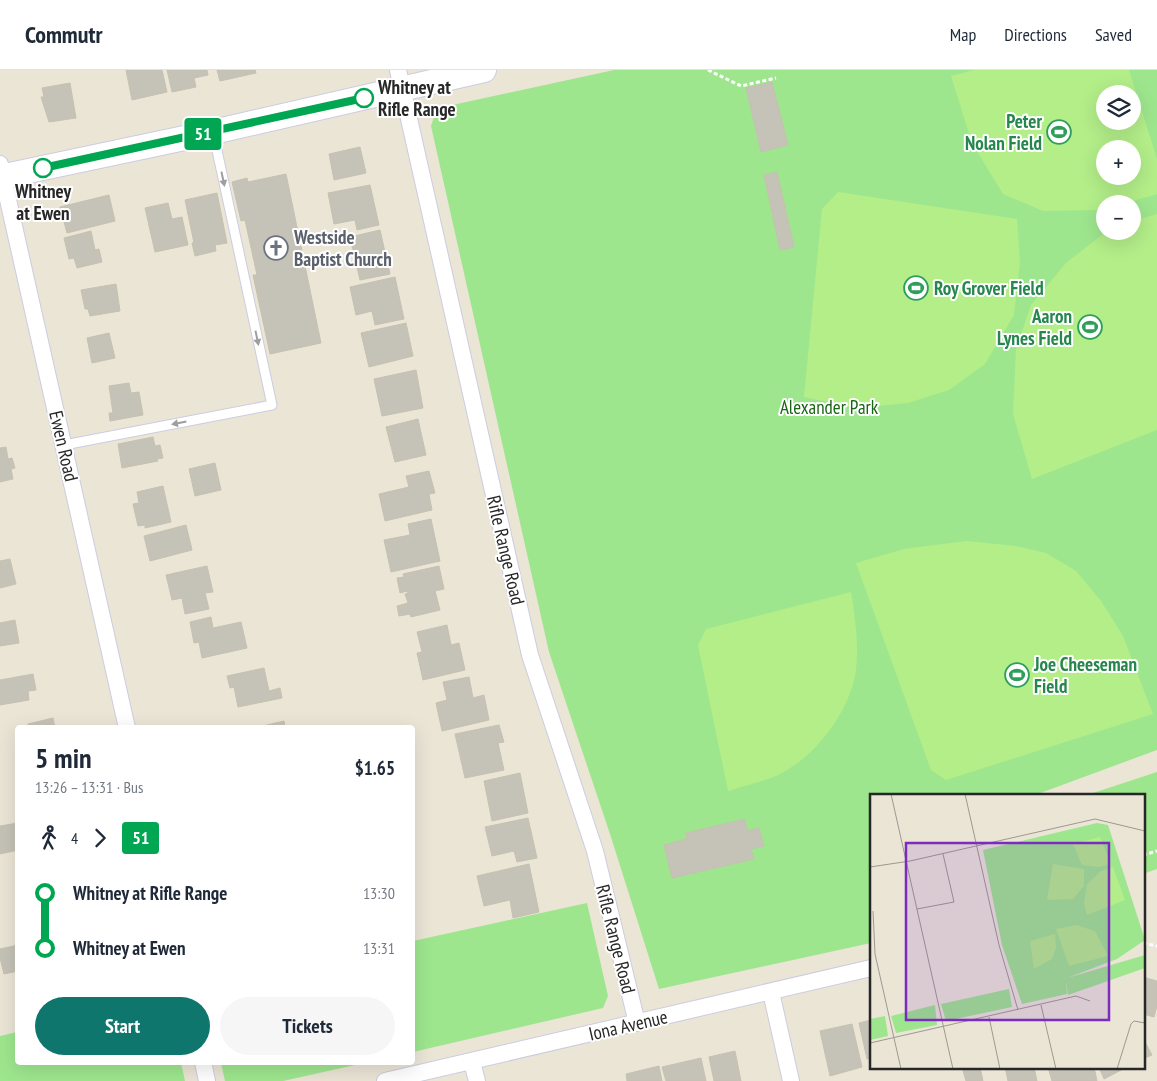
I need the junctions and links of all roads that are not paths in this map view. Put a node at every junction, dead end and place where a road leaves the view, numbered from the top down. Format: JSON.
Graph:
{"nodes":[{"id":1,"x":484,"y":70,"type":"edge"},
{"id":2,"x":401,"y":79,"type":"edge"},
{"id":3,"x":213,"y":132,"type":"junction"},
{"id":4,"x":1,"y":173,"type":"edge"},
{"id":5,"x":64,"y":445,"type":"junction"},
{"id":6,"x":126,"y":725,"type":"edge"},
{"id":7,"x":870,"y":968,"type":"edge"},
{"id":8,"x":771,"y":992,"type":"junction"},
{"id":9,"x":637,"y":1023,"type":"junction"},
{"id":10,"x":472,"y":1062,"type":"junction"},
{"id":11,"x":204,"y":1065,"type":"edge"},
{"id":12,"x":207,"y":1081,"type":"edge"},
{"id":13,"x":385,"y":1081,"type":"edge"},
{"id":14,"x":477,"y":1081,"type":"edge"},
{"id":15,"x":791,"y":1081,"type":"edge"}],
"edges":[{"from":1,"to":2,"type":"street"},
{"from":2,"to":3,"type":"street"},
{"from":2,"to":9,"type":"street","name":"Rifle Range Road"},
{"from":3,"to":4,"type":"street"},
{"from":3,"to":5,"type":"lane","one_way":true},
{"from":4,"to":5,"type":"street","name":"Ewen Road"},
{"from":5,"to":6,"type":"street","name":"Ewen Road"},
{"from":7,"to":8,"type":"street","name":"Iona Avenue"},
{"from":8,"to":9,"type":"street","name":"Iona Avenue"},
{"from":8,"to":15,"type":"street"},
{"from":9,"to":10,"type":"street","name":"Iona Avenue"},
{"from":10,"to":13,"type":"street","name":"Iona Avenue"},
{"from":10,"to":14,"type":"street"},
{"from":11,"to":12,"type":"street"}]}
